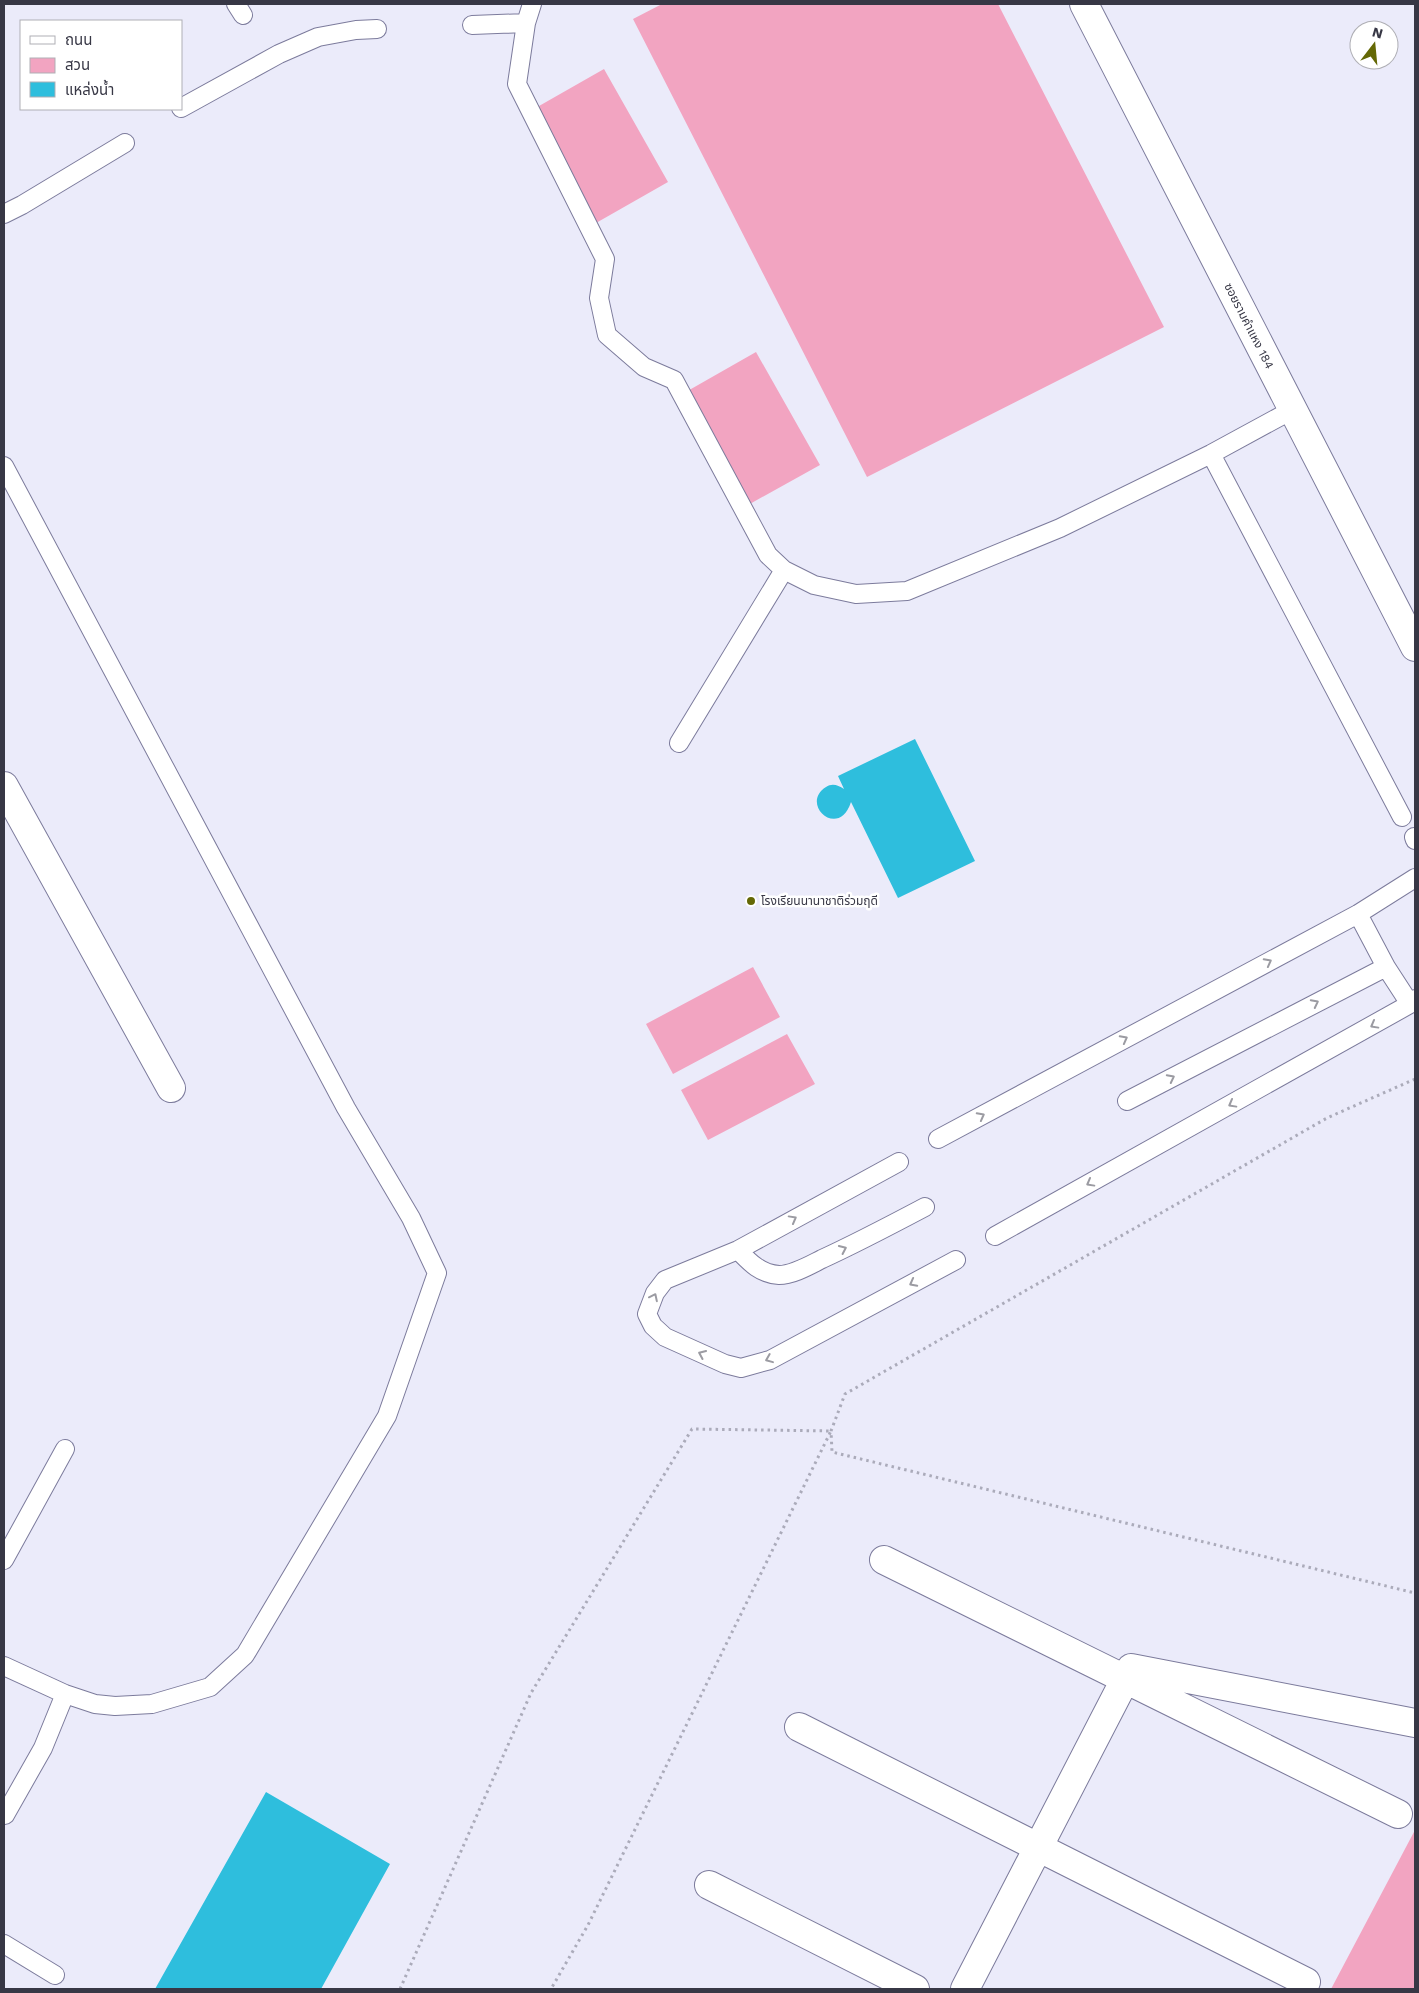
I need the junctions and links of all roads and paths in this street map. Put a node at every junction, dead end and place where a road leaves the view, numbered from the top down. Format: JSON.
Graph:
{"nodes":[{"id":1,"x":532,"y":4,"type":"edge"},
{"id":2,"x":1084,"y":4,"type":"edge"},
{"id":3,"x":526,"y":23,"type":"junction"},
{"id":4,"x":472,"y":24,"type":"dead end"},
{"id":5,"x":377,"y":30,"type":"dead end"},
{"id":6,"x":182,"y":107,"type":"edge"},
{"id":7,"x":125,"y":143,"type":"dead end"},
{"id":8,"x":4,"y":214,"type":"edge"},
{"id":9,"x":1292,"y":410,"type":"junction"},
{"id":10,"x":1211,"y":454,"type":"junction"},
{"id":11,"x":4,"y":466,"type":"edge"},
{"id":12,"x":784,"y":570,"type":"junction"},
{"id":13,"x":1415,"y":647,"type":"edge"},
{"id":14,"x":679,"y":743,"type":"dead end"},
{"id":15,"x":4,"y":786,"type":"edge"},
{"id":16,"x":1402,"y":817,"type":"dead end"},
{"id":17,"x":1415,"y":878,"type":"edge"},
{"id":18,"x":1358,"y":914,"type":"junction"},
{"id":19,"x":1386,"y":967,"type":"junction"},
{"id":20,"x":1413,"y":1002,"type":"edge"},
{"id":21,"x":1415,"y":1078,"type":"edge"},
{"id":22,"x":171,"y":1088,"type":"dead end"},
{"id":23,"x":1127,"y":1101,"type":"dead end"},
{"id":24,"x":938,"y":1139,"type":"dead end"},
{"id":25,"x":899,"y":1162,"type":"dead end"},
{"id":26,"x":925,"y":1207,"type":"dead end"},
{"id":27,"x":995,"y":1236,"type":"dead end"},
{"id":28,"x":738,"y":1250,"type":"junction"},
{"id":29,"x":956,"y":1260,"type":"dead end"},
{"id":30,"x":831,"y":1431,"type":"junction"},
{"id":31,"x":65,"y":1449,"type":"dead end"},
{"id":32,"x":4,"y":1560,"type":"edge"},
{"id":33,"x":884,"y":1560,"type":"dead end"},
{"id":34,"x":1415,"y":1592,"type":"edge"},
{"id":35,"x":4,"y":1666,"type":"edge"},
{"id":36,"x":1125,"y":1679,"type":"junction"},
{"id":37,"x":65,"y":1694,"type":"junction"},
{"id":38,"x":1415,"y":1723,"type":"edge"},
{"id":39,"x":798,"y":1727,"type":"dead end"},
{"id":40,"x":1398,"y":1814,"type":"dead end"},
{"id":41,"x":4,"y":1815,"type":"edge"},
{"id":42,"x":1038,"y":1848,"type":"junction"},
{"id":43,"x":709,"y":1886,"type":"dead end"},
{"id":44,"x":4,"y":1944,"type":"edge"},
{"id":45,"x":55,"y":1974,"type":"dead end"},
{"id":46,"x":1306,"y":1982,"type":"dead end"},
{"id":47,"x":400,"y":1989,"type":"edge"},
{"id":48,"x":551,"y":1989,"type":"edge"},
{"id":49,"x":915,"y":1989,"type":"edge"},
{"id":50,"x":965,"y":1989,"type":"edge"}],
"edges":[{"from":1,"to":3,"type":"lane"},
{"from":2,"to":9,"type":"street","name":"ซอยรามคำแหง 184"},
{"from":3,"to":4,"type":"lane"},
{"from":3,"to":12,"type":"lane"},
{"from":5,"to":6,"type":"lane"},
{"from":7,"to":8,"type":"lane"},
{"from":9,"to":10,"type":"lane"},
{"from":9,"to":13,"type":"street","name":"ซอยรามคำแหง 184"},
{"from":10,"to":12,"type":"lane"},
{"from":10,"to":16,"type":"lane"},
{"from":11,"to":37,"type":"lane"},
{"from":12,"to":14,"type":"lane"},
{"from":15,"to":22,"type":"street"},
{"from":17,"to":18,"type":"lane"},
{"from":18,"to":19,"type":"lane"},
{"from":24,"to":18,"type":"lane","one_way":true},
{"from":19,"to":20,"type":"lane"},
{"from":23,"to":19,"type":"lane","one_way":true},
{"from":20,"to":27,"type":"lane","one_way":true},
{"from":21,"to":30,"type":"path"},
{"from":28,"to":25,"type":"lane","one_way":true},
{"from":28,"to":26,"type":"lane","one_way":true},
{"from":29,"to":28,"type":"lane","one_way":true},
{"from":30,"to":34,"type":"path"},
{"from":30,"to":47,"type":"path"},
{"from":30,"to":48,"type":"path"},
{"from":31,"to":32,"type":"lane"},
{"from":33,"to":36,"type":"street"},
{"from":35,"to":37,"type":"lane"},
{"from":36,"to":38,"type":"street"},
{"from":36,"to":40,"type":"street"},
{"from":36,"to":42,"type":"street"},
{"from":37,"to":41,"type":"lane"},
{"from":39,"to":42,"type":"street"},
{"from":42,"to":46,"type":"street"},
{"from":42,"to":50,"type":"street"},
{"from":43,"to":49,"type":"street"},
{"from":44,"to":45,"type":"lane"}]}
